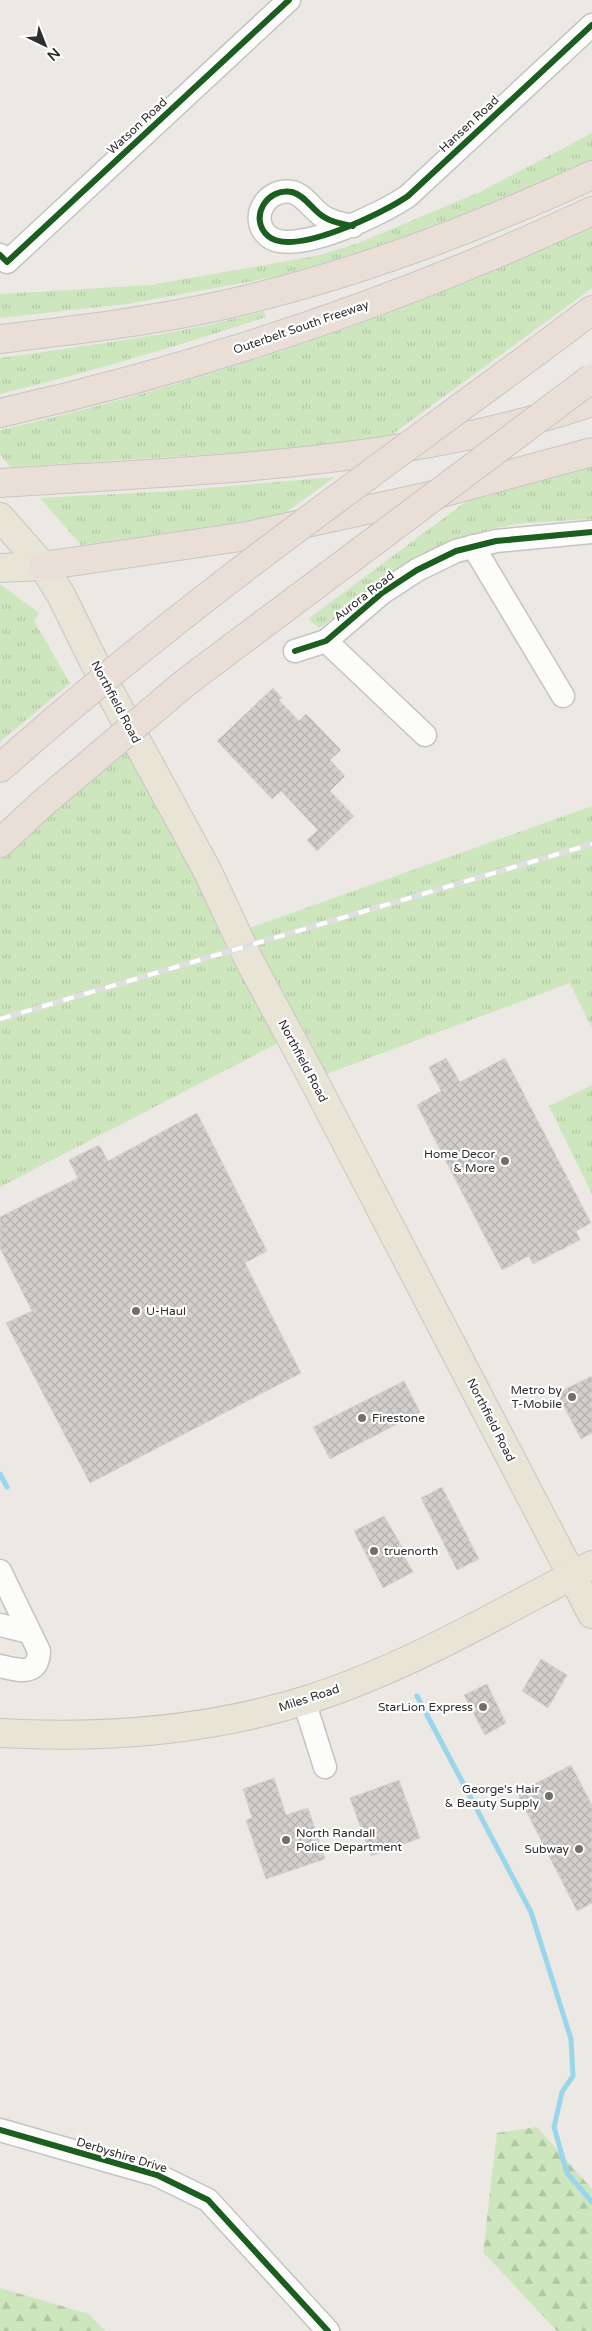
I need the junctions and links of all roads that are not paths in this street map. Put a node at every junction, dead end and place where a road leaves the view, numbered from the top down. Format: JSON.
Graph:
{"nodes":[{"id":1,"x":289,"y":0,"type":"edge"},
{"id":2,"x":592,"y":25,"type":"edge"},
{"id":3,"x":592,"y":175,"type":"edge"},
{"id":4,"x":592,"y":211,"type":"edge"},
{"id":5,"x":353,"y":226,"type":"dead end"},
{"id":6,"x":0,"y":255,"type":"edge"},
{"id":7,"x":592,"y":310,"type":"edge"},
{"id":8,"x":0,"y":339,"type":"edge"},
{"id":9,"x":592,"y":378,"type":"edge"},
{"id":10,"x":592,"y":402,"type":"edge"},
{"id":11,"x":0,"y":414,"type":"edge"},
{"id":12,"x":592,"y":452,"type":"edge"},
{"id":13,"x":0,"y":483,"type":"edge"},
{"id":14,"x":0,"y":517,"type":"edge"},
{"id":15,"x":592,"y":532,"type":"edge"},
{"id":16,"x":473,"y":546,"type":"junction"},
{"id":17,"x":43,"y":566,"type":"junction"},
{"id":18,"x":0,"y":568,"type":"edge"},
{"id":19,"x":326,"y":641,"type":"junction"},
{"id":20,"x":295,"y":651,"type":"dead end"},
{"id":21,"x":563,"y":696,"type":"dead end"},
{"id":22,"x":425,"y":734,"type":"dead end"},
{"id":23,"x":8,"y":761,"type":"edge"},
{"id":24,"x":0,"y":843,"type":"edge"},
{"id":25,"x":582,"y":1570,"type":"edge"},
{"id":26,"x":0,"y":1571,"type":"edge"},
{"id":27,"x":5,"y":1590,"type":"edge"},
{"id":28,"x":592,"y":1614,"type":"edge"},
{"id":29,"x":0,"y":1625,"type":"edge"},
{"id":30,"x":29,"y":1632,"type":"junction"},
{"id":31,"x":0,"y":1666,"type":"edge"},
{"id":32,"x":304,"y":1701,"type":"junction"},
{"id":33,"x":0,"y":1733,"type":"edge"},
{"id":34,"x":325,"y":1767,"type":"dead end"},
{"id":35,"x":0,"y":2130,"type":"edge"},
{"id":36,"x":328,"y":2331,"type":"edge"}],
"edges":[{"from":1,"to":6,"type":"street","name":"Watson Road"},
{"from":2,"to":5,"type":"street","name":"Hansen Road"},
{"from":3,"to":8,"type":"highway"},
{"from":4,"to":11,"type":"highway","name":"Outerbelt South Freeway"},
{"from":7,"to":23,"type":"highway","bridge":true},
{"from":9,"to":24,"type":"highway","bridge":true},
{"from":10,"to":13,"type":"highway"},
{"from":12,"to":17,"type":"highway"},
{"from":14,"to":17,"type":"main road","name":"Northfield Road"},
{"from":15,"to":16,"type":"street","name":"Aurora Road"},
{"from":16,"to":19,"type":"street","name":"Aurora Road"},
{"from":16,"to":21,"type":"street"},
{"from":17,"to":18,"type":"main road"},
{"from":17,"to":25,"type":"main road","name":"Northfield Road"},
{"from":19,"to":20,"type":"street","name":"Aurora Road"},
{"from":19,"to":22,"type":"street"},
{"from":25,"to":28,"type":"main road","name":"Northfield Road"},
{"from":25,"to":32,"type":"main road","name":"Miles Road"},
{"from":26,"to":27,"type":"street"},
{"from":27,"to":30,"type":"street"},
{"from":29,"to":30,"type":"street"},
{"from":30,"to":31,"type":"street"},
{"from":32,"to":33,"type":"main road","name":"Miles Road"},
{"from":32,"to":34,"type":"street"},
{"from":35,"to":36,"type":"street","name":"Derbyshire Drive"}]}
